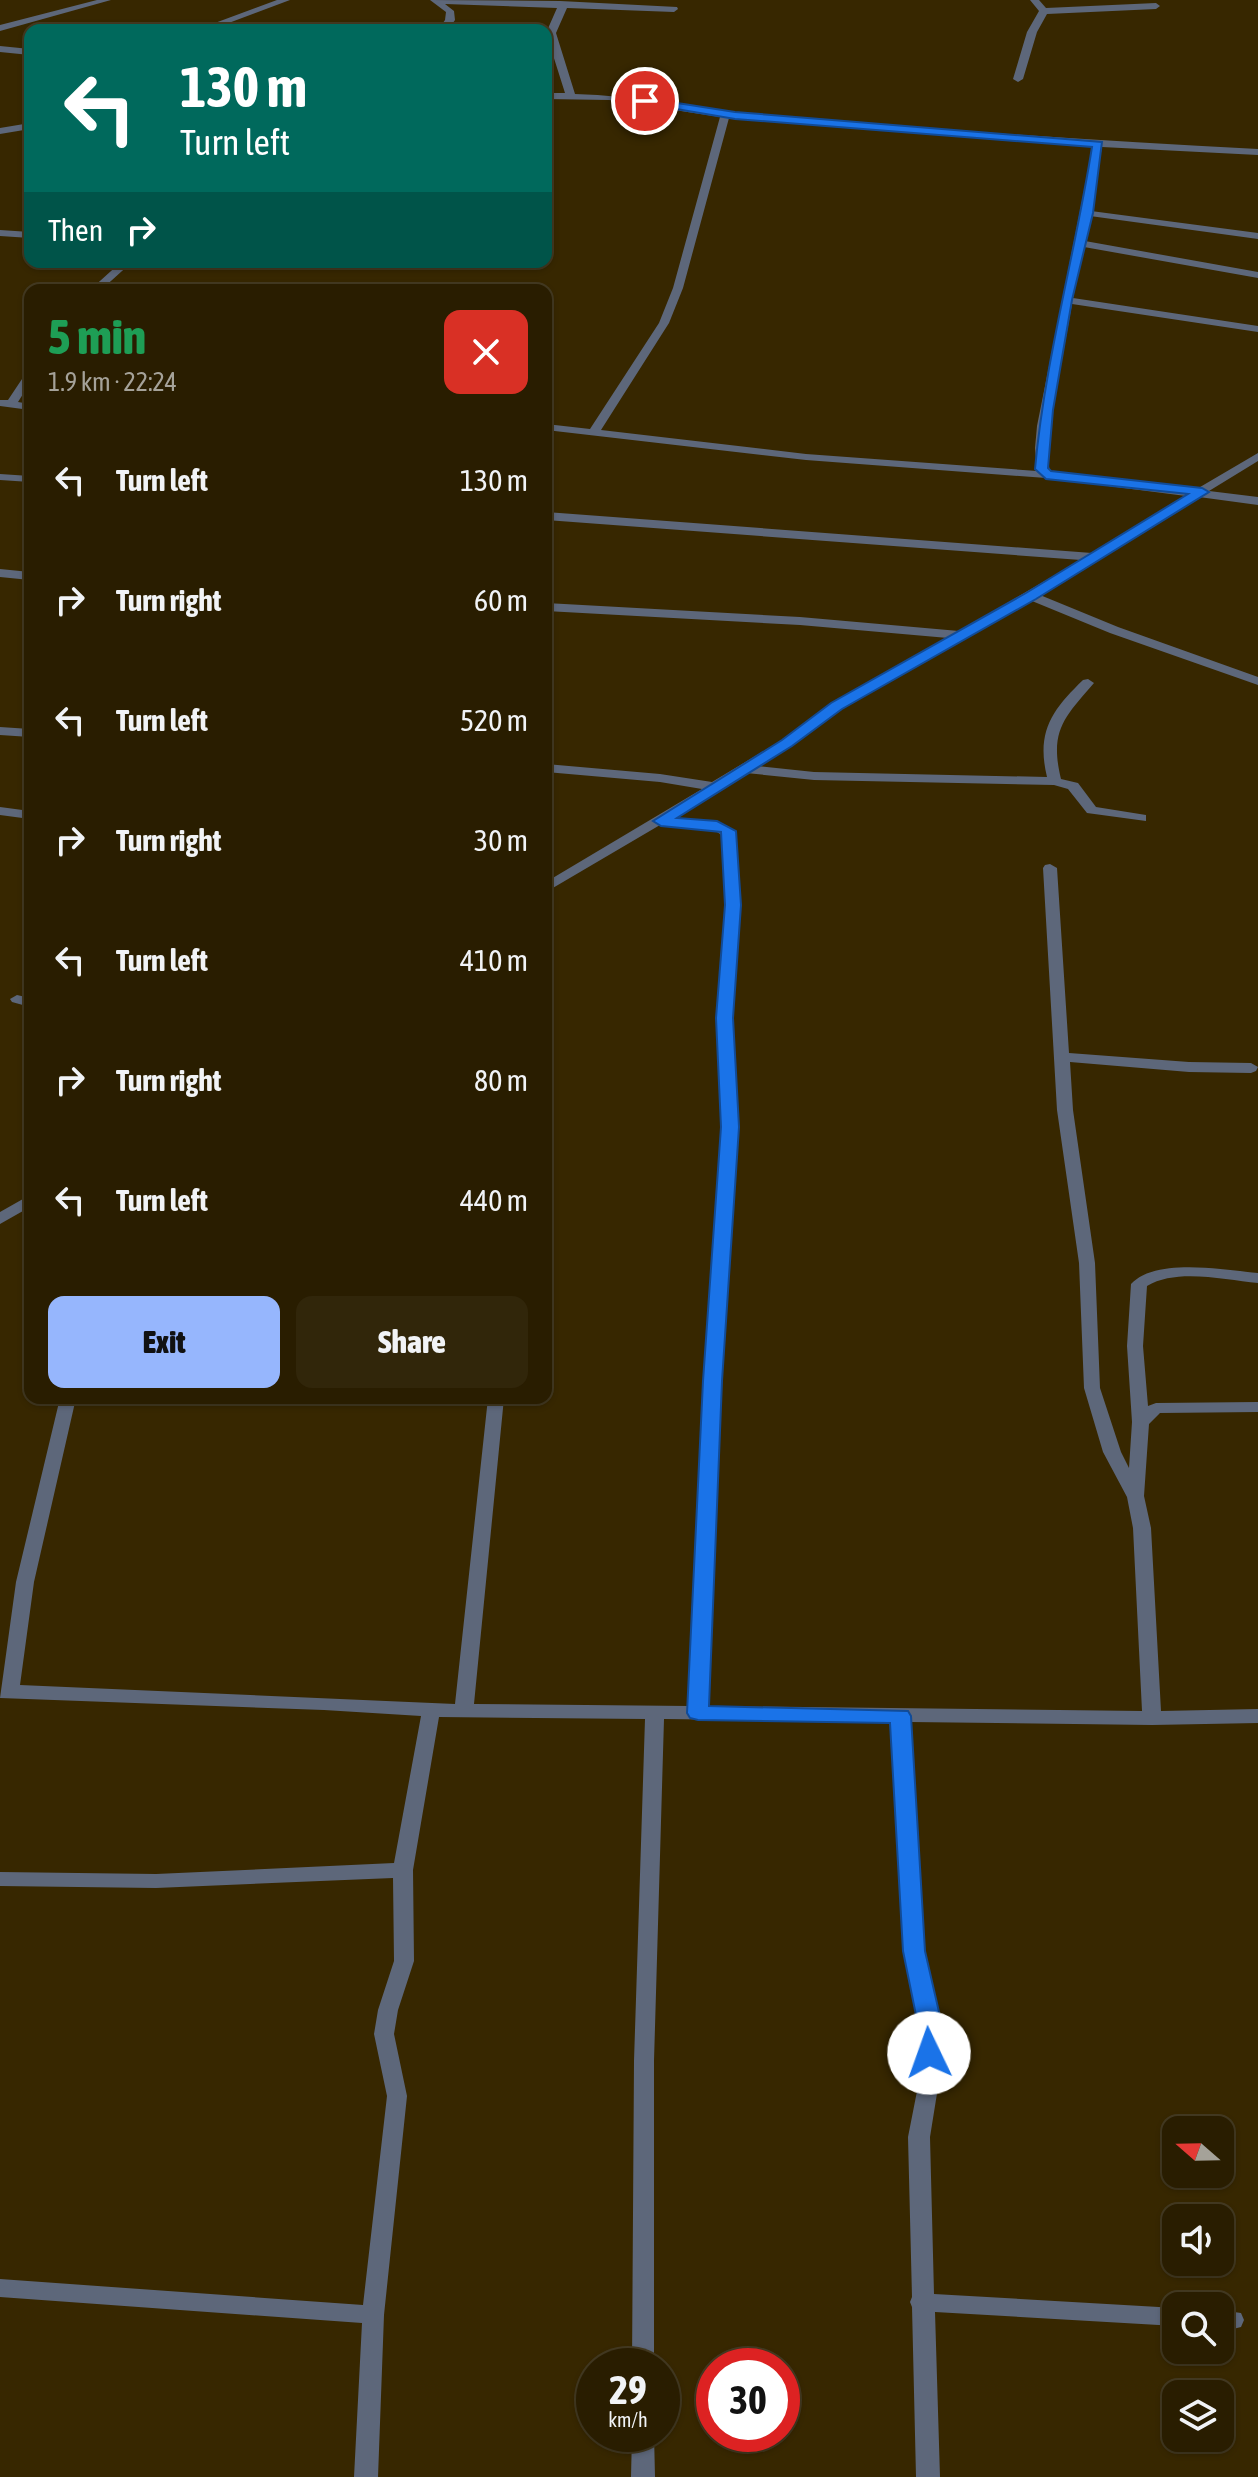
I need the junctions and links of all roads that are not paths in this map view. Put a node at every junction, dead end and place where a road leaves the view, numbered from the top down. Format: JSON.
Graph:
{"nodes":[{"id":1,"x":107,"y":0,"type":"edge"},
{"id":2,"x":286,"y":0,"type":"edge"},
{"id":3,"x":1034,"y":0,"type":"edge"},
{"id":4,"x":432,"y":1,"type":"edge"},
{"id":5,"x":560,"y":4,"type":"junction"},
{"id":6,"x":1156,"y":6,"type":"dead end"},
{"id":7,"x":674,"y":9,"type":"dead end"},
{"id":8,"x":1044,"y":11,"type":"junction"},
{"id":9,"x":218,"y":24,"type":"edge"},
{"id":10,"x":447,"y":24,"type":"edge"},
{"id":11,"x":0,"y":28,"type":"edge"},
{"id":12,"x":552,"y":31,"type":"edge"},
{"id":13,"x":552,"y":42,"type":"edge"},
{"id":14,"x":0,"y":49,"type":"edge"},
{"id":15,"x":24,"y":51,"type":"edge"},
{"id":16,"x":1018,"y":79,"type":"dead end"},
{"id":17,"x":552,"y":96,"type":"edge"},
{"id":18,"x":571,"y":97,"type":"junction"},
{"id":19,"x":725,"y":115,"type":"junction"},
{"id":20,"x":24,"y":127,"type":"edge"},
{"id":21,"x":0,"y":131,"type":"edge"},
{"id":22,"x":1098,"y":144,"type":"junction"},
{"id":23,"x":1258,"y":152,"type":"edge"},
{"id":24,"x":1087,"y":213,"type":"junction"},
{"id":25,"x":0,"y":233,"type":"edge"},
{"id":26,"x":24,"y":235,"type":"edge"},
{"id":27,"x":1258,"y":236,"type":"edge"},
{"id":28,"x":1079,"y":243,"type":"junction"},
{"id":29,"x":120,"y":268,"type":"edge"},
{"id":30,"x":1258,"y":275,"type":"edge"},
{"id":31,"x":102,"y":284,"type":"edge"},
{"id":32,"x":1066,"y":300,"type":"junction"},
{"id":33,"x":1258,"y":329,"type":"edge"},
{"id":34,"x":24,"y":382,"type":"edge"},
{"id":35,"x":5,"y":403,"type":"edge"},
{"id":36,"x":552,"y":428,"type":"edge"},
{"id":37,"x":578,"y":431,"type":"junction"},
{"id":38,"x":593,"y":433,"type":"junction"},
{"id":39,"x":552,"y":438,"type":"edge"},
{"id":40,"x":1258,"y":456,"type":"edge"},
{"id":41,"x":1046,"y":475,"type":"junction"},
{"id":42,"x":0,"y":477,"type":"edge"},
{"id":43,"x":24,"y":479,"type":"edge"},
{"id":44,"x":1202,"y":492,"type":"junction"},
{"id":45,"x":1258,"y":501,"type":"edge"},
{"id":46,"x":552,"y":516,"type":"edge"},
{"id":47,"x":1094,"y":557,"type":"junction"},
{"id":48,"x":0,"y":573,"type":"edge"},
{"id":49,"x":24,"y":575,"type":"edge"},
{"id":50,"x":1031,"y":596,"type":"junction"},
{"id":51,"x":552,"y":607,"type":"edge"},
{"id":52,"x":959,"y":635,"type":"junction"},
{"id":53,"x":1258,"y":681,"type":"edge"},
{"id":54,"x":1088,"y":683,"type":"dead end"},
{"id":55,"x":0,"y":731,"type":"edge"},
{"id":56,"x":24,"y":733,"type":"edge"},
{"id":57,"x":552,"y":769,"type":"edge"},
{"id":58,"x":744,"y":769,"type":"junction"},
{"id":59,"x":1055,"y":781,"type":"junction"},
{"id":60,"x":716,"y":787,"type":"junction"},
{"id":61,"x":0,"y":811,"type":"edge"},
{"id":62,"x":24,"y":814,"type":"edge"},
{"id":63,"x":1141,"y":818,"type":"dead end"},
{"id":64,"x":661,"y":821,"type":"junction"},
{"id":65,"x":1050,"y":868,"type":"dead end"},
{"id":66,"x":552,"y":885,"type":"edge"},
{"id":67,"x":1063,"y":1057,"type":"junction"},
{"id":68,"x":1251,"y":1068,"type":"dead end"},
{"id":69,"x":24,"y":1204,"type":"edge"},
{"id":70,"x":0,"y":1219,"type":"edge"},
{"id":71,"x":1258,"y":1278,"type":"edge"},
{"id":72,"x":67,"y":1404,"type":"edge"},
{"id":73,"x":495,"y":1404,"type":"edge"},
{"id":74,"x":1258,"y":1407,"type":"edge"},
{"id":75,"x":1141,"y":1422,"type":"junction"},
{"id":76,"x":1136,"y":1497,"type":"junction"},
{"id":77,"x":5,"y":1691,"type":"edge"},
{"id":78,"x":431,"y":1710,"type":"junction"},
{"id":79,"x":464,"y":1711,"type":"junction"},
{"id":80,"x":655,"y":1713,"type":"junction"},
{"id":81,"x":698,"y":1713,"type":"junction"},
{"id":82,"x":900,"y":1716,"type":"junction"},
{"id":83,"x":1258,"y":1716,"type":"edge"},
{"id":84,"x":1152,"y":1718,"type":"junction"},
{"id":85,"x":403,"y":1870,"type":"junction"},
{"id":86,"x":0,"y":1879,"type":"edge"},
{"id":87,"x":0,"y":2288,"type":"edge"},
{"id":88,"x":921,"y":2302,"type":"junction"},
{"id":89,"x":373,"y":2315,"type":"junction"},
{"id":90,"x":1162,"y":2316,"type":"edge"},
{"id":91,"x":643,"y":2348,"type":"edge"},
{"id":92,"x":643,"y":2452,"type":"edge"},
{"id":93,"x":366,"y":2477,"type":"edge"},
{"id":94,"x":643,"y":2477,"type":"edge"},
{"id":95,"x":928,"y":2477,"type":"edge"}],
"edges":[{"from":1,"to":11,"type":"street"},
{"from":2,"to":9,"type":"street"},
{"from":3,"to":8,"type":"street"},
{"from":4,"to":5,"type":"street"},
{"from":4,"to":10,"type":"street"},
{"from":5,"to":7,"type":"street"},
{"from":5,"to":12,"type":"street"},
{"from":6,"to":8,"type":"street"},
{"from":8,"to":16,"type":"street"},
{"from":13,"to":18,"type":"street"},
{"from":14,"to":15,"type":"street"},
{"from":17,"to":18,"type":"street"},
{"from":18,"to":19,"type":"street"},
{"from":19,"to":22,"type":"street"},
{"from":19,"to":38,"type":"street"},
{"from":20,"to":21,"type":"street"},
{"from":22,"to":23,"type":"street"},
{"from":22,"to":24,"type":"street"},
{"from":24,"to":27,"type":"street"},
{"from":24,"to":28,"type":"street"},
{"from":25,"to":26,"type":"street"},
{"from":28,"to":30,"type":"street"},
{"from":28,"to":32,"type":"street"},
{"from":29,"to":31,"type":"street"},
{"from":32,"to":33,"type":"street"},
{"from":32,"to":41,"type":"street"},
{"from":34,"to":35,"type":"street"},
{"from":36,"to":37,"type":"street"},
{"from":37,"to":38,"type":"street"},
{"from":37,"to":39,"type":"street"},
{"from":38,"to":41,"type":"street"},
{"from":40,"to":44,"type":"street"},
{"from":41,"to":44,"type":"street"},
{"from":42,"to":43,"type":"street"},
{"from":44,"to":45,"type":"street"},
{"from":44,"to":47,"type":"street"},
{"from":46,"to":47,"type":"street"},
{"from":47,"to":50,"type":"street"},
{"from":48,"to":49,"type":"street"},
{"from":50,"to":52,"type":"street"},
{"from":50,"to":53,"type":"street"},
{"from":51,"to":52,"type":"street"},
{"from":52,"to":58,"type":"street"},
{"from":54,"to":59,"type":"street"},
{"from":55,"to":56,"type":"street"},
{"from":57,"to":60,"type":"street"},
{"from":58,"to":59,"type":"street"},
{"from":58,"to":60,"type":"street"},
{"from":59,"to":63,"type":"street"},
{"from":60,"to":64,"type":"street"},
{"from":61,"to":62,"type":"street"},
{"from":64,"to":66,"type":"street"},
{"from":64,"to":81,"type":"street"},
{"from":65,"to":67,"type":"street"},
{"from":67,"to":68,"type":"street"},
{"from":67,"to":76,"type":"street"},
{"from":69,"to":70,"type":"street"},
{"from":71,"to":75,"type":"street"},
{"from":72,"to":77,"type":"street"},
{"from":73,"to":79,"type":"street"},
{"from":74,"to":75,"type":"street"},
{"from":75,"to":76,"type":"street"},
{"from":76,"to":84,"type":"street"},
{"from":77,"to":78,"type":"street"},
{"from":78,"to":79,"type":"street"},
{"from":78,"to":85,"type":"street"},
{"from":79,"to":80,"type":"street"},
{"from":80,"to":81,"type":"street"},
{"from":80,"to":91,"type":"street"},
{"from":81,"to":82,"type":"street"},
{"from":82,"to":84,"type":"street"},
{"from":82,"to":88,"type":"street"},
{"from":83,"to":84,"type":"street"},
{"from":85,"to":86,"type":"street"},
{"from":85,"to":89,"type":"street"},
{"from":87,"to":89,"type":"street"},
{"from":88,"to":90,"type":"street"},
{"from":88,"to":95,"type":"street"},
{"from":89,"to":93,"type":"street"},
{"from":92,"to":94,"type":"street"}]}
